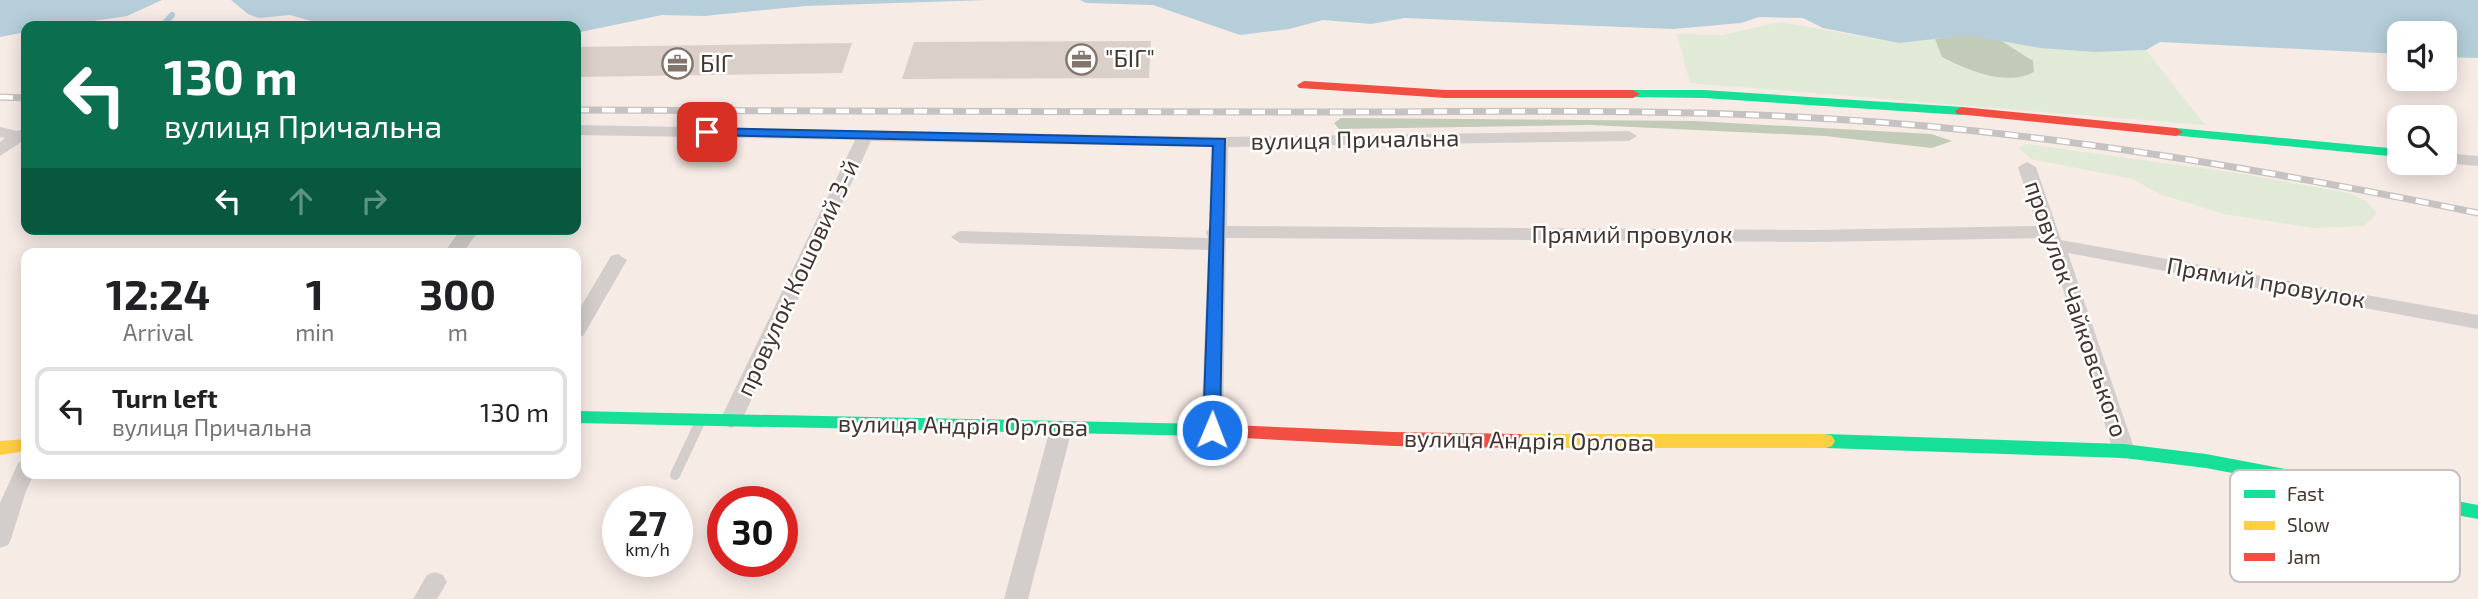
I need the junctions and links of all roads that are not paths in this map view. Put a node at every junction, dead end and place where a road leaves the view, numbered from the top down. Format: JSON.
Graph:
{"nodes":[{"id":1,"x":1304,"y":85,"type":"dead end"},
{"id":2,"x":581,"y":130,"type":"edge"},
{"id":3,"x":0,"y":132,"type":"edge"},
{"id":4,"x":21,"y":134,"type":"edge"},
{"id":5,"x":21,"y":135,"type":"edge"},
{"id":6,"x":865,"y":136,"type":"junction"},
{"id":7,"x":1629,"y":136,"type":"dead end"},
{"id":8,"x":1220,"y":142,"type":"junction"},
{"id":9,"x":0,"y":152,"type":"edge"},
{"id":10,"x":2387,"y":152,"type":"edge"},
{"id":11,"x":2457,"y":159,"type":"edge"},
{"id":12,"x":2478,"y":161,"type":"edge"},
{"id":13,"x":2027,"y":167,"type":"dead end"},
{"id":14,"x":960,"y":237,"type":"dead end"},
{"id":15,"x":1215,"y":238,"type":"junction"},
{"id":16,"x":2052,"y":238,"type":"junction"},
{"id":17,"x":618,"y":260,"type":"dead end"},
{"id":18,"x":2478,"y":322,"type":"edge"},
{"id":19,"x":581,"y":323,"type":"edge"},
{"id":20,"x":581,"y":417,"type":"edge"},
{"id":21,"x":701,"y":419,"type":"junction"},
{"id":22,"x":731,"y":420,"type":"junction"},
{"id":23,"x":1061,"y":429,"type":"junction"},
{"id":24,"x":1212,"y":430,"type":"junction"},
{"id":25,"x":21,"y":445,"type":"edge"},
{"id":26,"x":0,"y":447,"type":"edge"},
{"id":27,"x":2124,"y":451,"type":"junction"},
{"id":28,"x":2254,"y":470,"type":"edge"},
{"id":29,"x":676,"y":475,"type":"dead end"},
{"id":30,"x":21,"y":479,"type":"edge"},
{"id":31,"x":2460,"y":509,"type":"edge"},
{"id":32,"x":2478,"y":512,"type":"edge"},
{"id":33,"x":0,"y":539,"type":"edge"},
{"id":34,"x":1016,"y":599,"type":"edge"}],
"edges":[{"from":1,"to":10,"type":"street"},
{"from":2,"to":6,"type":"street","name":"вулиця Причальна"},
{"from":3,"to":4,"type":"street"},
{"from":5,"to":9,"type":"street"},
{"from":6,"to":8,"type":"street","name":"вулиця Причальна"},
{"from":6,"to":22,"type":"street","name":"провулок Кошовий 3-й"},
{"from":7,"to":8,"type":"street","name":"вулиця Причальна"},
{"from":8,"to":15,"type":"street"},
{"from":11,"to":12,"type":"street"},
{"from":13,"to":16,"type":"street","name":"провулок Чайковського"},
{"from":14,"to":15,"type":"street","name":"Прямий провулок"},
{"from":15,"to":16,"type":"street","name":"Прямий провулок"},
{"from":15,"to":24,"type":"street"},
{"from":16,"to":18,"type":"street","name":"Прямий провулок"},
{"from":16,"to":27,"type":"street","name":"провулок Чайковського"},
{"from":17,"to":19,"type":"street"},
{"from":20,"to":21,"type":"street","name":"вулиця Андрія Орлова"},
{"from":21,"to":22,"type":"street","name":"вулиця Андрія Орлова"},
{"from":21,"to":29,"type":"lane"},
{"from":22,"to":23,"type":"street","name":"вулиця Андрія Орлова"},
{"from":23,"to":24,"type":"street","name":"вулиця Андрія Орлова"},
{"from":23,"to":34,"type":"street"},
{"from":24,"to":27,"type":"street","name":"вулиця Андрія Орлова"},
{"from":25,"to":26,"type":"street"},
{"from":27,"to":28,"type":"street","name":"вулиця Андрія Орлова"},
{"from":30,"to":33,"type":"street"},
{"from":31,"to":32,"type":"street","name":"вулиця Андрія Орлова"}]}
